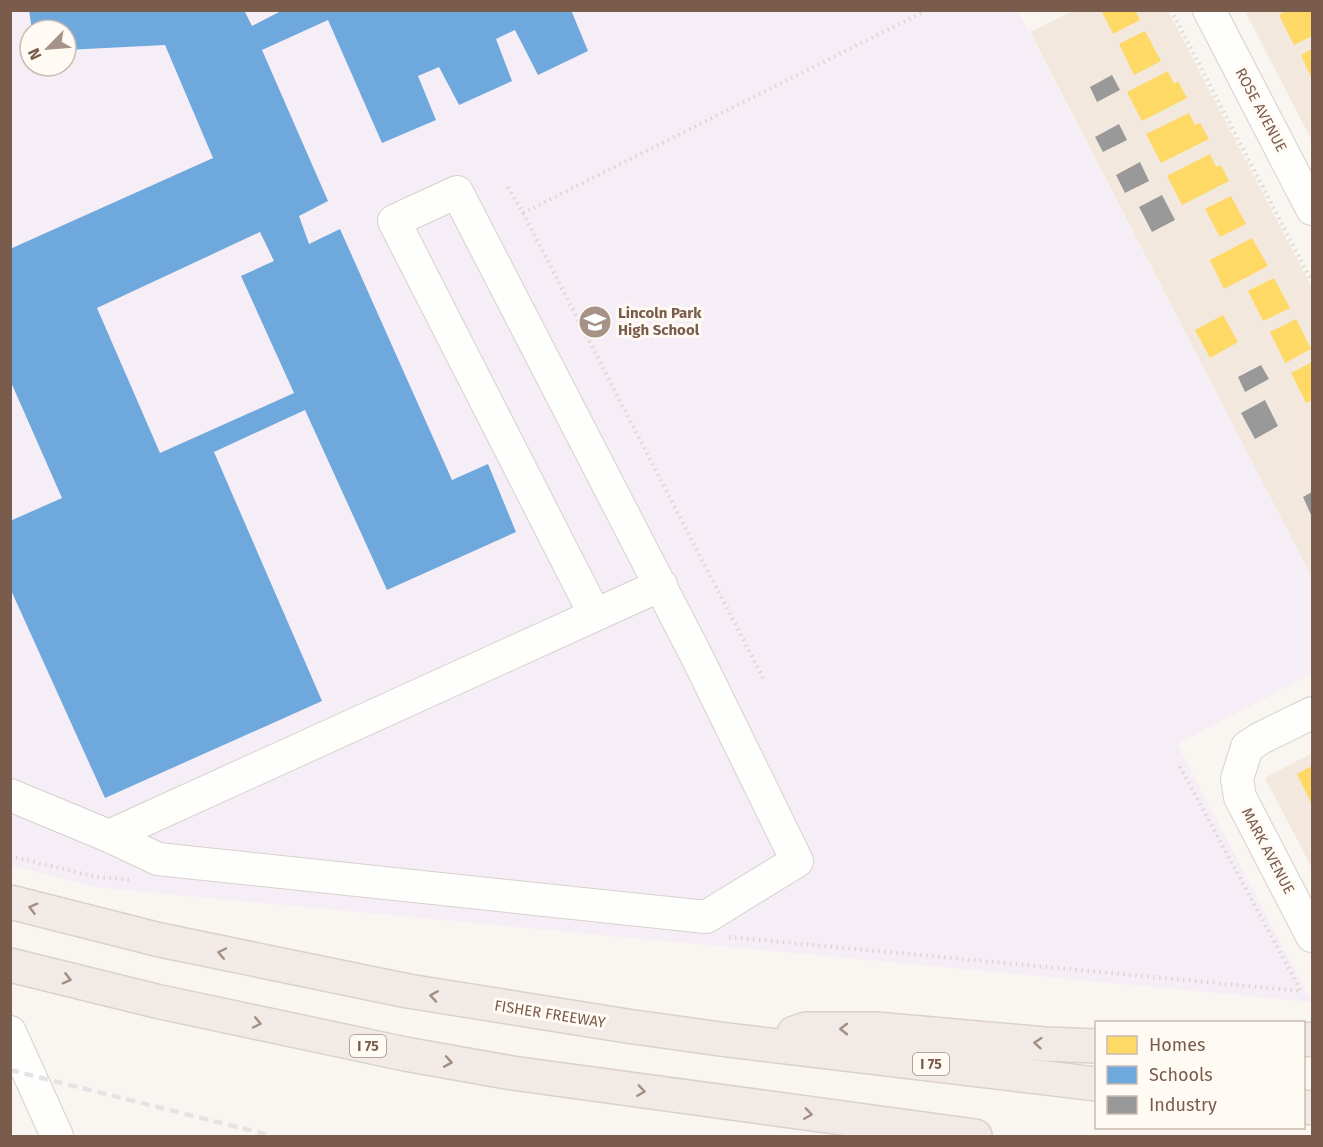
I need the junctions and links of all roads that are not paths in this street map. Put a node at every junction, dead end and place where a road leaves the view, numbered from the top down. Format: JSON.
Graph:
{"nodes":[{"id":1,"x":1209,"y":10,"type":"edge"},
{"id":2,"x":1312,"y":209,"type":"edge"},
{"id":3,"x":661,"y":585,"type":"junction"},
{"id":4,"x":595,"y":615,"type":"junction"},
{"id":5,"x":1312,"y":713,"type":"edge"},
{"id":6,"x":10,"y":795,"type":"edge"},
{"id":7,"x":109,"y":836,"type":"junction"},
{"id":8,"x":10,"y":902,"type":"edge"},
{"id":9,"x":1312,"y":936,"type":"edge"},
{"id":10,"x":10,"y":965,"type":"edge"},
{"id":11,"x":10,"y":1032,"type":"edge"},
{"id":12,"x":765,"y":1043,"type":"junction"},
{"id":13,"x":1095,"y":1047,"type":"edge"},
{"id":14,"x":1095,"y":1084,"type":"edge"},
{"id":15,"x":729,"y":1103,"type":"junction"},
{"id":16,"x":57,"y":1137,"type":"edge"},
{"id":17,"x":812,"y":1137,"type":"edge"},
{"id":18,"x":975,"y":1137,"type":"edge"}],
"edges":[{"from":1,"to":2,"type":"street","name":"ROSE AVENUE"},
{"from":3,"to":4,"type":"street"},
{"from":3,"to":4,"type":"street"},
{"from":3,"to":7,"type":"street"},
{"from":4,"to":7,"type":"street"},
{"from":5,"to":9,"type":"street","name":"MARK AVENUE"},
{"from":6,"to":7,"type":"street"},
{"from":12,"to":8,"type":"highway","name":"FISHER FREEWAY","number":"I 75","one_way":true},
{"from":10,"to":15,"type":"highway","number":"I 75","one_way":true},
{"from":11,"to":16,"type":"street"},
{"from":13,"to":12,"type":"highway","one_way":true},
{"from":12,"to":14,"type":"highway","name":"FISHER FREEWAY","number":"I 75"},
{"from":15,"to":17,"type":"highway"},
{"from":15,"to":18,"type":"highway","number":"I 75","one_way":true}]}
